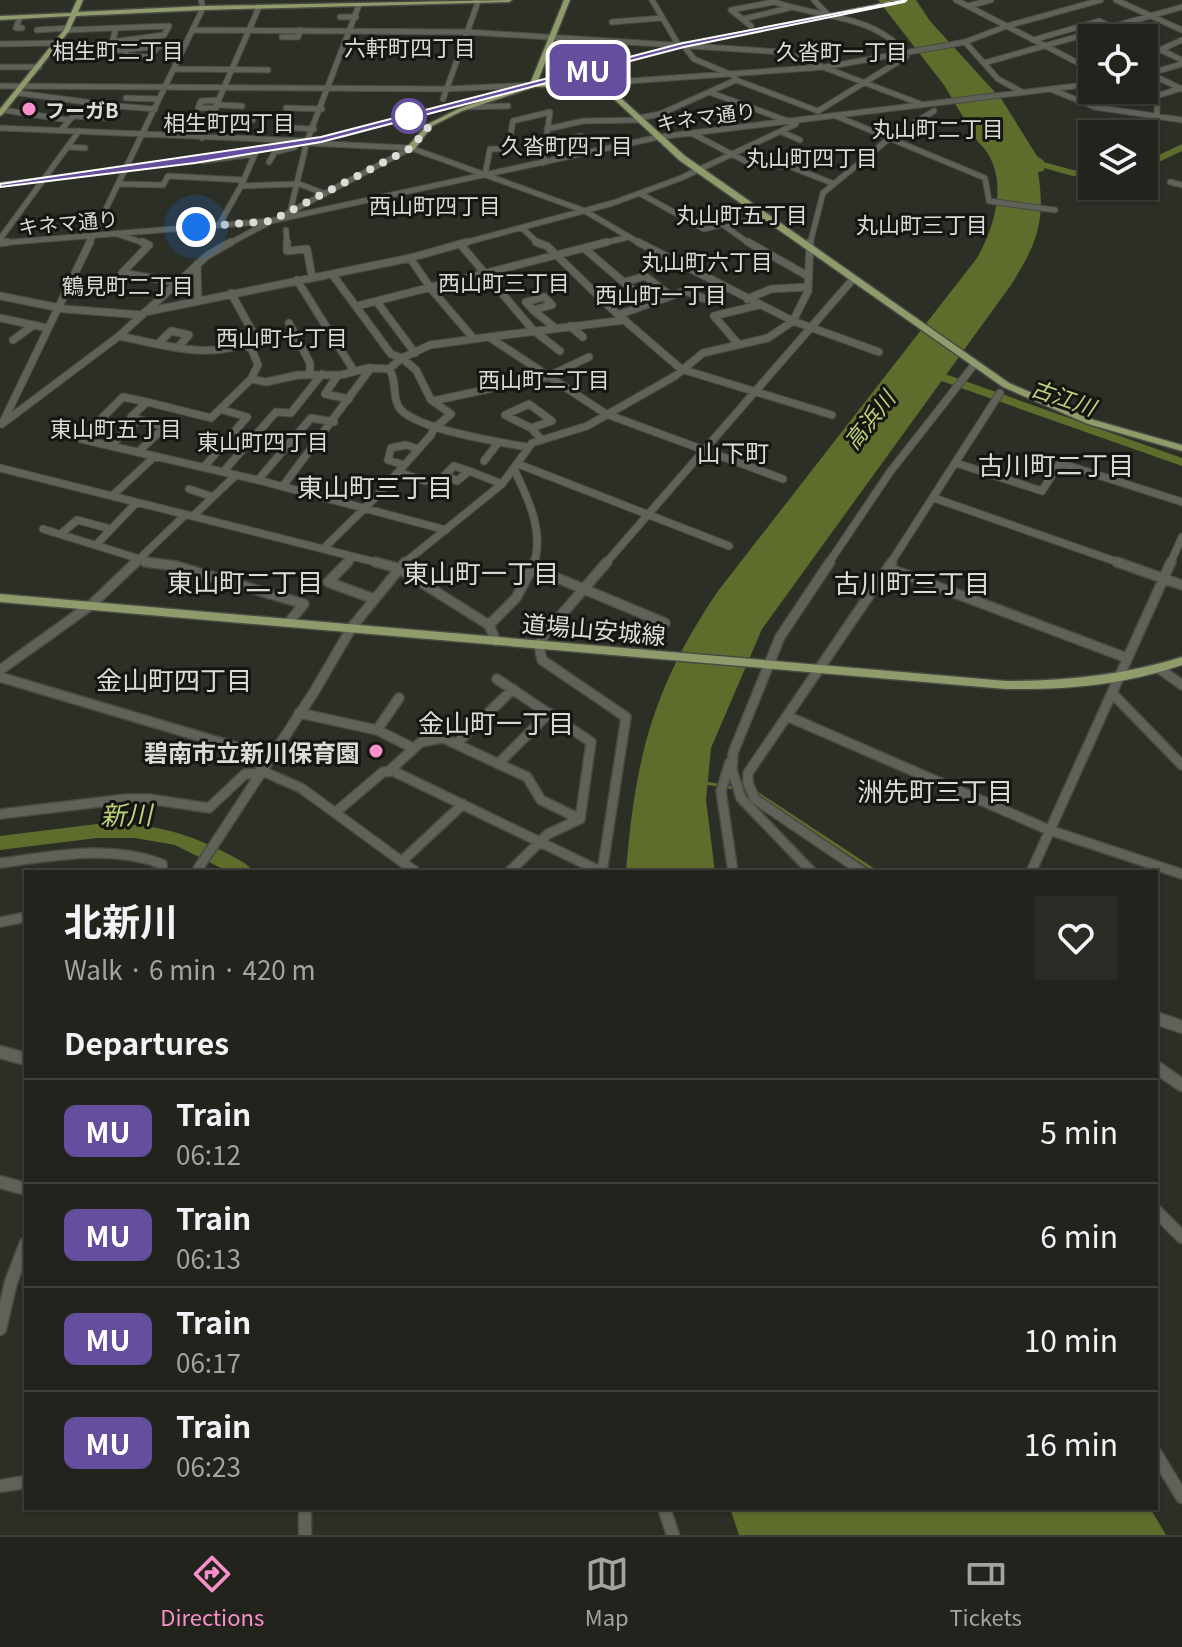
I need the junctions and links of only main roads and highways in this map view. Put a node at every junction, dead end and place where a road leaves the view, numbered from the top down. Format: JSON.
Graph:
{"nodes":[{"id":1,"x":80,"y":0,"type":"edge"},
{"id":2,"x":509,"y":0,"type":"edge"},
{"id":3,"x":567,"y":0,"type":"edge"},
{"id":4,"x":479,"y":1,"type":"edge"},
{"id":5,"x":387,"y":2,"type":"edge"},
{"id":6,"x":273,"y":3,"type":"edge"},
{"id":7,"x":202,"y":4,"type":"edge"},
{"id":8,"x":240,"y":4,"type":"edge"},
{"id":9,"x":76,"y":14,"type":"junction"},
{"id":10,"x":0,"y":18,"type":"edge"},
{"id":11,"x":533,"y":85,"type":"junction"},
{"id":12,"x":2,"y":112,"type":"edge"},
{"id":13,"x":411,"y":148,"type":"road end"},
{"id":14,"x":1182,"y":448,"type":"edge"},
{"id":15,"x":0,"y":598,"type":"edge"},
{"id":16,"x":1182,"y":661,"type":"edge"}],
"edges":[{"from":1,"to":9,"type":"main road"},
{"from":2,"to":4,"type":"main road"},
{"from":3,"to":11,"type":"main road"},
{"from":4,"to":5,"type":"main road"},
{"from":5,"to":6,"type":"main road"},
{"from":6,"to":8,"type":"main road"},
{"from":7,"to":8,"type":"main road"},
{"from":7,"to":9,"type":"main road"},
{"from":9,"to":10,"type":"main road"},
{"from":9,"to":12,"type":"main road"},
{"from":11,"to":13,"type":"main road"},
{"from":11,"to":14,"type":"main road"},
{"from":15,"to":16,"type":"main road","name":"道場山安城線"}]}
